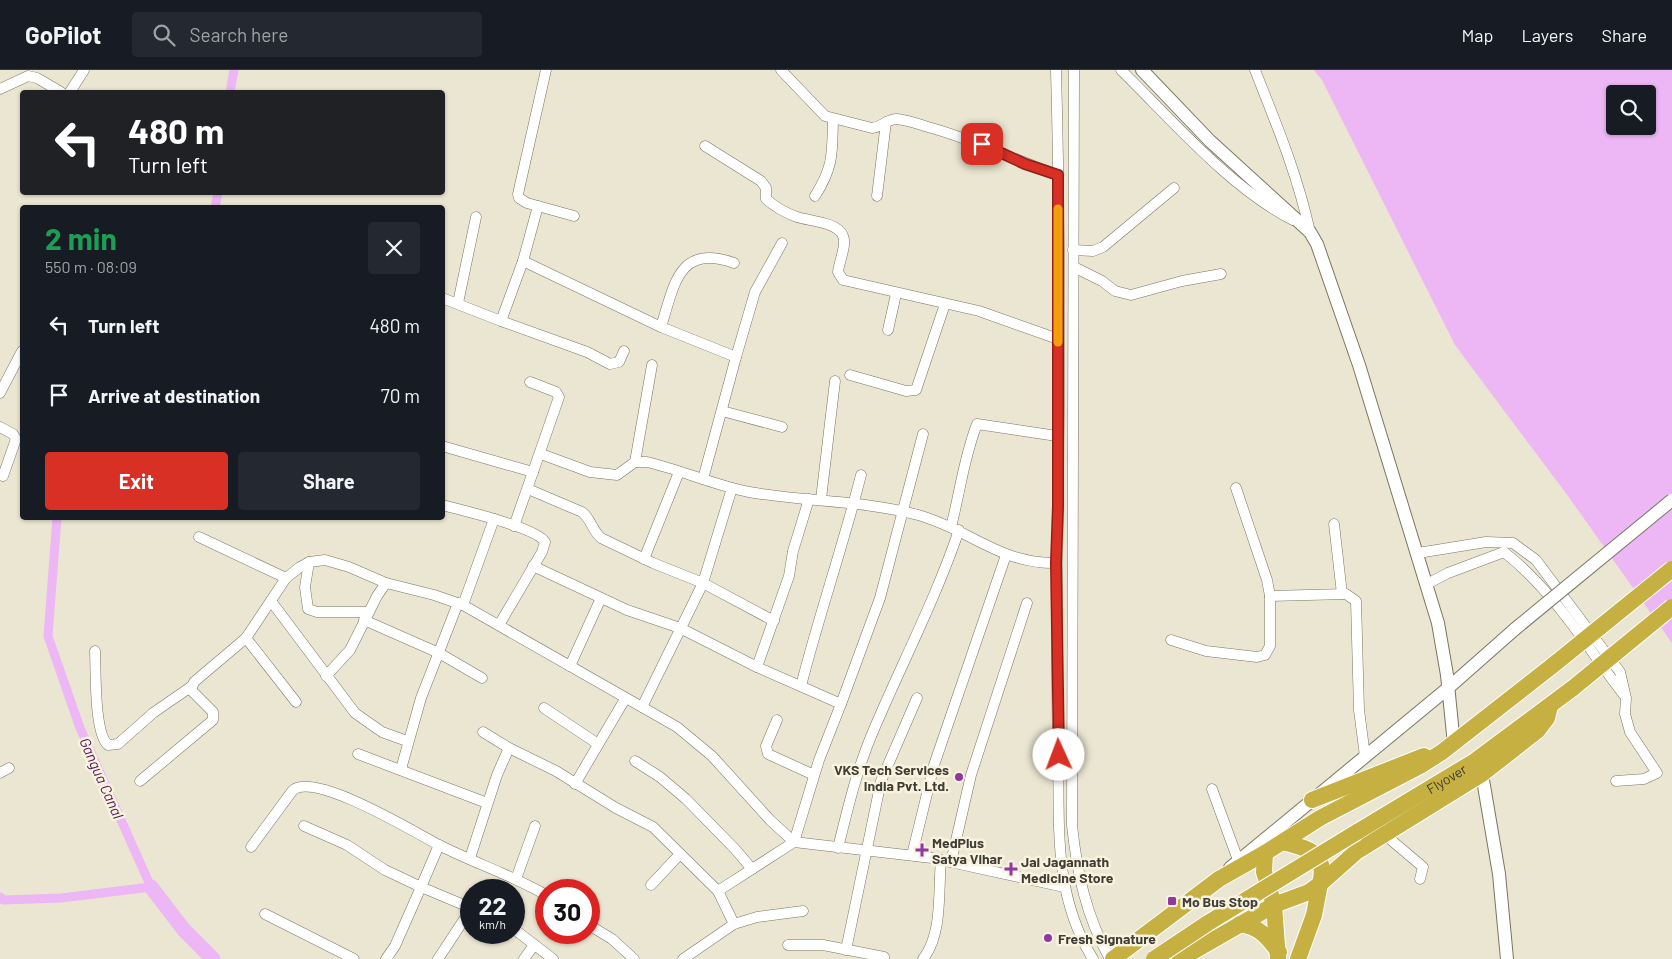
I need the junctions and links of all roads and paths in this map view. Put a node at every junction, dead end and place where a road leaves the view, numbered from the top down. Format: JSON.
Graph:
{"nodes":[{"id":1,"x":84,"y":70,"type":"edge"},
{"id":2,"x":546,"y":70,"type":"edge"},
{"id":3,"x":781,"y":70,"type":"edge"},
{"id":4,"x":1056,"y":70,"type":"edge"},
{"id":5,"x":1074,"y":70,"type":"edge"},
{"id":6,"x":1121,"y":70,"type":"edge"},
{"id":7,"x":1142,"y":70,"type":"edge"},
{"id":8,"x":1255,"y":70,"type":"edge"},
{"id":9,"x":0,"y":89,"type":"edge"},
{"id":10,"x":58,"y":90,"type":"edge"},
{"id":11,"x":71,"y":90,"type":"edge"},
{"id":12,"x":833,"y":119,"type":"junction"},
{"id":13,"x":886,"y":122,"type":"junction"},
{"id":14,"x":705,"y":146,"type":"dead end"},
{"id":15,"x":1058,"y":175,"type":"junction"},
{"id":16,"x":1174,"y":188,"type":"dead end"},
{"id":17,"x":815,"y":196,"type":"dead end"},
{"id":18,"x":877,"y":196,"type":"dead end"},
{"id":19,"x":538,"y":206,"type":"junction"},
{"id":20,"x":574,"y":216,"type":"dead end"},
{"id":21,"x":476,"y":218,"type":"dead end"},
{"id":22,"x":1306,"y":229,"type":"junction"},
{"id":23,"x":782,"y":243,"type":"dead end"},
{"id":24,"x":1074,"y":250,"type":"junction"},
{"id":25,"x":523,"y":261,"type":"junction"},
{"id":26,"x":734,"y":263,"type":"dead end"},
{"id":27,"x":1074,"y":267,"type":"junction"},
{"id":28,"x":1221,"y":274,"type":"dead end"},
{"id":29,"x":1058,"y":293,"type":"junction"},
{"id":30,"x":896,"y":294,"type":"junction"},
{"id":31,"x":1074,"y":294,"type":"junction"},
{"id":32,"x":445,"y":299,"type":"edge"},
{"id":33,"x":458,"y":303,"type":"junction"},
{"id":34,"x":945,"y":304,"type":"junction"},
{"id":35,"x":501,"y":321,"type":"junction"},
{"id":36,"x":661,"y":327,"type":"junction"},
{"id":37,"x":888,"y":330,"type":"dead end"},
{"id":38,"x":1058,"y":339,"type":"junction"},
{"id":39,"x":624,"y":351,"type":"dead end"},
{"id":40,"x":20,"y":355,"type":"edge"},
{"id":41,"x":736,"y":357,"type":"junction"},
{"id":42,"x":652,"y":365,"type":"dead end"},
{"id":43,"x":850,"y":375,"type":"dead end"},
{"id":44,"x":835,"y":381,"type":"dead end"},
{"id":45,"x":530,"y":382,"type":"dead end"},
{"id":46,"x":0,"y":393,"type":"edge"},
{"id":47,"x":722,"y":411,"type":"junction"},
{"id":48,"x":782,"y":427,"type":"dead end"},
{"id":49,"x":0,"y":428,"type":"edge"},
{"id":50,"x":923,"y":434,"type":"dead end"},
{"id":51,"x":1057,"y":436,"type":"junction"},
{"id":52,"x":445,"y":447,"type":"edge"},
{"id":53,"x":541,"y":454,"type":"junction"},
{"id":54,"x":635,"y":462,"type":"junction"},
{"id":55,"x":534,"y":472,"type":"junction"},
{"id":56,"x":679,"y":472,"type":"junction"},
{"id":57,"x":860,"y":475,"type":"dead end"},
{"id":58,"x":3,"y":476,"type":"dead end"},
{"id":59,"x":703,"y":479,"type":"junction"},
{"id":60,"x":732,"y":488,"type":"junction"},
{"id":61,"x":1236,"y":488,"type":"dead end"},
{"id":62,"x":528,"y":489,"type":"junction"},
{"id":63,"x":809,"y":499,"type":"junction"},
{"id":64,"x":821,"y":499,"type":"junction"},
{"id":65,"x":1672,"y":500,"type":"edge"},
{"id":66,"x":854,"y":503,"type":"junction"},
{"id":67,"x":445,"y":505,"type":"edge"},
{"id":68,"x":902,"y":511,"type":"junction"},
{"id":69,"x":494,"y":519,"type":"junction"},
{"id":70,"x":1334,"y":524,"type":"dead end"},
{"id":71,"x":514,"y":526,"type":"junction"},
{"id":72,"x":955,"y":528,"type":"junction"},
{"id":73,"x":199,"y":536,"type":"dead end"},
{"id":74,"x":1418,"y":553,"type":"junction"},
{"id":75,"x":1006,"y":555,"type":"junction"},
{"id":76,"x":644,"y":559,"type":"junction"},
{"id":77,"x":309,"y":562,"type":"junction"},
{"id":78,"x":1056,"y":563,"type":"junction"},
{"id":79,"x":533,"y":566,"type":"junction"},
{"id":80,"x":1672,"y":569,"type":"edge"},
{"id":81,"x":286,"y":578,"type":"junction"},
{"id":82,"x":386,"y":583,"type":"junction"},
{"id":83,"x":703,"y":583,"type":"junction"},
{"id":84,"x":1427,"y":584,"type":"junction"},
{"id":85,"x":1342,"y":594,"type":"junction"},
{"id":86,"x":1270,"y":596,"type":"junction"},
{"id":87,"x":601,"y":598,"type":"junction"},
{"id":88,"x":270,"y":601,"type":"junction"},
{"id":89,"x":1028,"y":603,"type":"dead end"},
{"id":90,"x":460,"y":604,"type":"junction"},
{"id":91,"x":1672,"y":607,"type":"edge"},
{"id":92,"x":366,"y":616,"type":"junction"},
{"id":93,"x":774,"y":621,"type":"junction"},
{"id":94,"x":499,"y":625,"type":"junction"},
{"id":95,"x":680,"y":628,"type":"junction"},
{"id":96,"x":246,"y":638,"type":"junction"},
{"id":97,"x":1171,"y":640,"type":"dead end"},
{"id":98,"x":95,"y":651,"type":"dead end"},
{"id":99,"x":439,"y":653,"type":"junction"},
{"id":100,"x":570,"y":666,"type":"junction"},
{"id":101,"x":757,"y":667,"type":"junction"},
{"id":102,"x":326,"y":676,"type":"junction"},
{"id":103,"x":482,"y":678,"type":"dead end"},
{"id":104,"x":192,"y":686,"type":"junction"},
{"id":105,"x":801,"y":686,"type":"junction"},
{"id":106,"x":1447,"y":689,"type":"junction"},
{"id":107,"x":625,"y":698,"type":"junction"},
{"id":108,"x":917,"y":698,"type":"dead end"},
{"id":109,"x":1626,"y":698,"type":"junction"},
{"id":110,"x":296,"y":702,"type":"dead end"},
{"id":111,"x":841,"y":704,"type":"junction"},
{"id":112,"x":1550,"y":706,"type":"junction"},
{"id":113,"x":642,"y":707,"type":"junction"},
{"id":114,"x":544,"y":708,"type":"dead end"},
{"id":115,"x":777,"y":720,"type":"dead end"},
{"id":116,"x":483,"y":732,"type":"dead end"},
{"id":117,"x":407,"y":741,"type":"junction"},
{"id":118,"x":598,"y":744,"type":"junction"},
{"id":119,"x":509,"y":748,"type":"junction"},
{"id":120,"x":1448,"y":748,"type":"junction"},
{"id":121,"x":358,"y":754,"type":"dead end"},
{"id":122,"x":1365,"y":756,"type":"junction"},
{"id":123,"x":634,"y":761,"type":"dead end"},
{"id":124,"x":401,"y":769,"type":"junction"},
{"id":125,"x":814,"y":774,"type":"junction"},
{"id":126,"x":1482,"y":774,"type":"junction"},
{"id":127,"x":140,"y":781,"type":"dead end"},
{"id":128,"x":1616,"y":781,"type":"dead end"},
{"id":129,"x":575,"y":784,"type":"junction"},
{"id":130,"x":1212,"y":789,"type":"dead end"},
{"id":131,"x":1312,"y":800,"type":"junction"},
{"id":132,"x":487,"y":802,"type":"junction"},
{"id":133,"x":304,"y":826,"type":"dead end"},
{"id":134,"x":535,"y":826,"type":"dead end"},
{"id":135,"x":1384,"y":834,"type":"junction"},
{"id":136,"x":794,"y":842,"type":"junction"},
{"id":137,"x":1283,"y":842,"type":"junction"},
{"id":138,"x":440,"y":845,"type":"junction"},
{"id":139,"x":251,"y":847,"type":"dead end"},
{"id":140,"x":838,"y":848,"type":"junction"},
{"id":141,"x":868,"y":850,"type":"junction"},
{"id":142,"x":1265,"y":853,"type":"junction"},
{"id":143,"x":680,"y":854,"type":"junction"},
{"id":144,"x":912,"y":855,"type":"junction"},
{"id":145,"x":470,"y":858,"type":"junction"},
{"id":146,"x":1238,"y":860,"type":"junction"},
{"id":147,"x":946,"y":861,"type":"junction"},
{"id":148,"x":1338,"y":866,"type":"junction"},
{"id":149,"x":752,"y":869,"type":"junction"},
{"id":150,"x":1219,"y":878,"type":"junction"},
{"id":151,"x":516,"y":879,"type":"joint"},
{"id":152,"x":1420,"y":879,"type":"dead end"},
{"id":153,"x":1320,"y":884,"type":"junction"},
{"id":154,"x":651,"y":885,"type":"dead end"},
{"id":155,"x":421,"y":887,"type":"junction"},
{"id":156,"x":1064,"y":887,"type":"junction"},
{"id":157,"x":718,"y":891,"type":"junction"},
{"id":158,"x":460,"y":904,"type":"edge"},
{"id":159,"x":1274,"y":905,"type":"junction"},
{"id":160,"x":1316,"y":905,"type":"junction"},
{"id":161,"x":803,"y":910,"type":"dead end"},
{"id":162,"x":265,"y":914,"type":"dead end"},
{"id":163,"x":734,"y":924,"type":"junction"},
{"id":164,"x":1240,"y":924,"type":"junction"},
{"id":165,"x":460,"y":926,"type":"edge"},
{"id":166,"x":600,"y":932,"type":"edge"},
{"id":167,"x":525,"y":938,"type":"edge"},
{"id":168,"x":534,"y":945,"type":"junction"},
{"id":169,"x":788,"y":945,"type":"dead end"},
{"id":170,"x":846,"y":950,"type":"junction"},
{"id":171,"x":1278,"y":956,"type":"edge"},
{"id":172,"x":630,"y":958,"type":"edge"},
{"id":173,"x":887,"y":958,"type":"edge"},
{"id":174,"x":354,"y":959,"type":"edge"},
{"id":175,"x":386,"y":959,"type":"edge"},
{"id":176,"x":438,"y":959,"type":"edge"},
{"id":177,"x":524,"y":959,"type":"edge"},
{"id":178,"x":553,"y":959,"type":"edge"},
{"id":179,"x":683,"y":959,"type":"edge"},
{"id":180,"x":923,"y":959,"type":"edge"},
{"id":181,"x":1093,"y":959,"type":"edge"},
{"id":182,"x":1111,"y":959,"type":"edge"},
{"id":183,"x":1154,"y":959,"type":"edge"},
{"id":184,"x":1180,"y":959,"type":"edge"},
{"id":185,"x":1298,"y":959,"type":"edge"},
{"id":186,"x":1507,"y":959,"type":"edge"}],
"edges":[{"from":1,"to":11,"type":"street"},
{"from":2,"to":19,"type":"street"},
{"from":3,"to":12,"type":"street"},
{"from":4,"to":15,"type":"street"},
{"from":5,"to":24,"type":"street"},
{"from":6,"to":22,"type":"street"},
{"from":7,"to":22,"type":"street"},
{"from":8,"to":22,"type":"street"},
{"from":9,"to":10,"type":"street"},
{"from":12,"to":13,"type":"street"},
{"from":12,"to":17,"type":"street"},
{"from":13,"to":15,"type":"street"},
{"from":13,"to":18,"type":"street"},
{"from":14,"to":30,"type":"street"},
{"from":15,"to":29,"type":"street"},
{"from":16,"to":24,"type":"street"},
{"from":19,"to":20,"type":"street"},
{"from":19,"to":25,"type":"street"},
{"from":21,"to":33,"type":"street"},
{"from":22,"to":74,"type":"street"},
{"from":23,"to":41,"type":"street"},
{"from":24,"to":27,"type":"street"},
{"from":25,"to":35,"type":"street"},
{"from":25,"to":36,"type":"street"},
{"from":26,"to":36,"type":"street"},
{"from":27,"to":28,"type":"street"},
{"from":27,"to":31,"type":"street"},
{"from":29,"to":31,"type":"street"},
{"from":29,"to":38,"type":"street"},
{"from":30,"to":34,"type":"street"},
{"from":30,"to":37,"type":"street"},
{"from":31,"to":182,"type":"street"},
{"from":32,"to":33,"type":"street"},
{"from":33,"to":35,"type":"street"},
{"from":34,"to":38,"type":"street"},
{"from":34,"to":43,"type":"street"},
{"from":35,"to":39,"type":"street"},
{"from":36,"to":41,"type":"street"},
{"from":38,"to":51,"type":"street"},
{"from":40,"to":46,"type":"street"},
{"from":41,"to":47,"type":"street"},
{"from":42,"to":54,"type":"street"},
{"from":44,"to":64,"type":"street"},
{"from":45,"to":53,"type":"street"},
{"from":47,"to":48,"type":"street"},
{"from":47,"to":59,"type":"street"},
{"from":49,"to":58,"type":"street"},
{"from":50,"to":68,"type":"street"},
{"from":51,"to":72,"type":"street"},
{"from":51,"to":78,"type":"street"},
{"from":52,"to":55,"type":"street"},
{"from":53,"to":54,"type":"street"},
{"from":53,"to":55,"type":"street"},
{"from":54,"to":56,"type":"street"},
{"from":55,"to":62,"type":"street"},
{"from":56,"to":59,"type":"street"},
{"from":56,"to":76,"type":"street"},
{"from":57,"to":66,"type":"street"},
{"from":59,"to":60,"type":"street"},
{"from":60,"to":63,"type":"street"},
{"from":60,"to":83,"type":"street"},
{"from":61,"to":86,"type":"street"},
{"from":62,"to":71,"type":"street"},
{"from":62,"to":76,"type":"street"},
{"from":63,"to":64,"type":"street"},
{"from":63,"to":93,"type":"street"},
{"from":64,"to":66,"type":"street"},
{"from":65,"to":106,"type":"street","bridge":true},
{"from":66,"to":68,"type":"street"},
{"from":66,"to":105,"type":"street"},
{"from":67,"to":69,"type":"street"},
{"from":68,"to":72,"type":"street"},
{"from":68,"to":111,"type":"street"},
{"from":69,"to":71,"type":"street"},
{"from":69,"to":90,"type":"street"},
{"from":70,"to":85,"type":"street"},
{"from":71,"to":79,"type":"street"},
{"from":72,"to":75,"type":"street"},
{"from":72,"to":140,"type":"street"},
{"from":73,"to":81,"type":"street"},
{"from":74,"to":84,"type":"street"},
{"from":74,"to":109,"type":"street"},
{"from":75,"to":78,"type":"street"},
{"from":75,"to":144,"type":"street"},
{"from":76,"to":83,"type":"street"},
{"from":77,"to":81,"type":"street"},
{"from":77,"to":82,"type":"street"},
{"from":77,"to":92,"type":"street"},
{"from":78,"to":156,"type":"street"},
{"from":79,"to":87,"type":"street"},
{"from":79,"to":94,"type":"street"},
{"from":80,"to":120,"type":"highway","bridge":true},
{"from":81,"to":88,"type":"street"},
{"from":82,"to":90,"type":"street"},
{"from":82,"to":92,"type":"street"},
{"from":83,"to":93,"type":"street"},
{"from":83,"to":95,"type":"street"},
{"from":84,"to":106,"type":"street"},
{"from":84,"to":109,"type":"street"},
{"from":85,"to":86,"type":"street"},
{"from":85,"to":122,"type":"street"},
{"from":86,"to":97,"type":"street"},
{"from":87,"to":95,"type":"street"},
{"from":87,"to":100,"type":"street"},
{"from":88,"to":96,"type":"street"},
{"from":88,"to":102,"type":"street"},
{"from":89,"to":147,"type":"street"},
{"from":90,"to":94,"type":"street"},
{"from":90,"to":99,"type":"street"},
{"from":91,"to":112,"type":"highway","name":"Flyover","bridge":true},
{"from":92,"to":99,"type":"street"},
{"from":92,"to":102,"type":"street"},
{"from":93,"to":101,"type":"street"},
{"from":94,"to":100,"type":"street"},
{"from":95,"to":101,"type":"street"},
{"from":95,"to":113,"type":"street"},
{"from":96,"to":104,"type":"street"},
{"from":96,"to":110,"type":"street"},
{"from":98,"to":104,"type":"street"},
{"from":99,"to":103,"type":"street"},
{"from":99,"to":117,"type":"street"},
{"from":100,"to":107,"type":"street"},
{"from":101,"to":105,"type":"street"},
{"from":102,"to":117,"type":"street"},
{"from":104,"to":127,"type":"street"},
{"from":105,"to":111,"type":"street"},
{"from":106,"to":120,"type":"street"},
{"from":106,"to":122,"type":"street"},
{"from":107,"to":113,"type":"street"},
{"from":107,"to":118,"type":"street"},
{"from":108,"to":141,"type":"street"},
{"from":109,"to":128,"type":"street"},
{"from":111,"to":125,"type":"street"},
{"from":112,"to":126,"type":"highway"},
{"from":112,"to":183,"type":"highway","name":"Flyover","bridge":true},
{"from":113,"to":136,"type":"street"},
{"from":114,"to":118,"type":"street"},
{"from":115,"to":125,"type":"street"},
{"from":116,"to":119,"type":"street"},
{"from":117,"to":124,"type":"street"},
{"from":118,"to":129,"type":"street"},
{"from":119,"to":129,"type":"street"},
{"from":119,"to":132,"type":"street"},
{"from":120,"to":131,"type":"highway"},
{"from":120,"to":137,"type":"highway"},
{"from":121,"to":124,"type":"street"},
{"from":122,"to":131,"type":"street"},
{"from":123,"to":149,"type":"street"},
{"from":124,"to":132,"type":"street"},
{"from":125,"to":136,"type":"street"},
{"from":126,"to":135,"type":"highway"},
{"from":126,"to":186,"type":"street"},
{"from":129,"to":143,"type":"street"},
{"from":130,"to":146,"type":"street"},
{"from":131,"to":146,"type":"street"},
{"from":132,"to":145,"type":"street"},
{"from":133,"to":155,"type":"street"},
{"from":134,"to":151,"type":"street"},
{"from":135,"to":148,"type":"highway"},
{"from":135,"to":152,"type":"street"},
{"from":136,"to":140,"type":"street"},
{"from":136,"to":149,"type":"street"},
{"from":137,"to":142,"type":"highway"},
{"from":137,"to":153,"type":"highway"},
{"from":138,"to":139,"type":"street"},
{"from":138,"to":145,"type":"street"},
{"from":138,"to":155,"type":"street"},
{"from":140,"to":141,"type":"street"},
{"from":141,"to":144,"type":"street"},
{"from":141,"to":170,"type":"street"},
{"from":142,"to":150,"type":"highway"},
{"from":142,"to":159,"type":"highway"},
{"from":143,"to":154,"type":"street"},
{"from":143,"to":157,"type":"street"},
{"from":144,"to":147,"type":"street"},
{"from":145,"to":151,"type":"street"},
{"from":146,"to":150,"type":"street"},
{"from":147,"to":156,"type":"street"},
{"from":147,"to":180,"type":"street"},
{"from":148,"to":153,"type":"highway"},
{"from":148,"to":160,"type":"highway"},
{"from":149,"to":157,"type":"street"},
{"from":150,"to":182,"type":"highway"},
{"from":153,"to":159,"type":"highway"},
{"from":153,"to":160,"type":"highway"},
{"from":155,"to":158,"type":"street"},
{"from":155,"to":175,"type":"street"},
{"from":156,"to":181,"type":"street"},
{"from":157,"to":163,"type":"street"},
{"from":159,"to":164,"type":"highway"},
{"from":159,"to":171,"type":"highway"},
{"from":160,"to":185,"type":"highway"},
{"from":161,"to":163,"type":"street"},
{"from":162,"to":174,"type":"street"},
{"from":163,"to":179,"type":"street"},
{"from":164,"to":171,"type":"highway"},
{"from":164,"to":184,"type":"highway"},
{"from":165,"to":176,"type":"street"},
{"from":166,"to":172,"type":"street"},
{"from":167,"to":168,"type":"street"},
{"from":168,"to":177,"type":"street"},
{"from":168,"to":178,"type":"street"},
{"from":169,"to":170,"type":"street"},
{"from":170,"to":173,"type":"street"}]}
